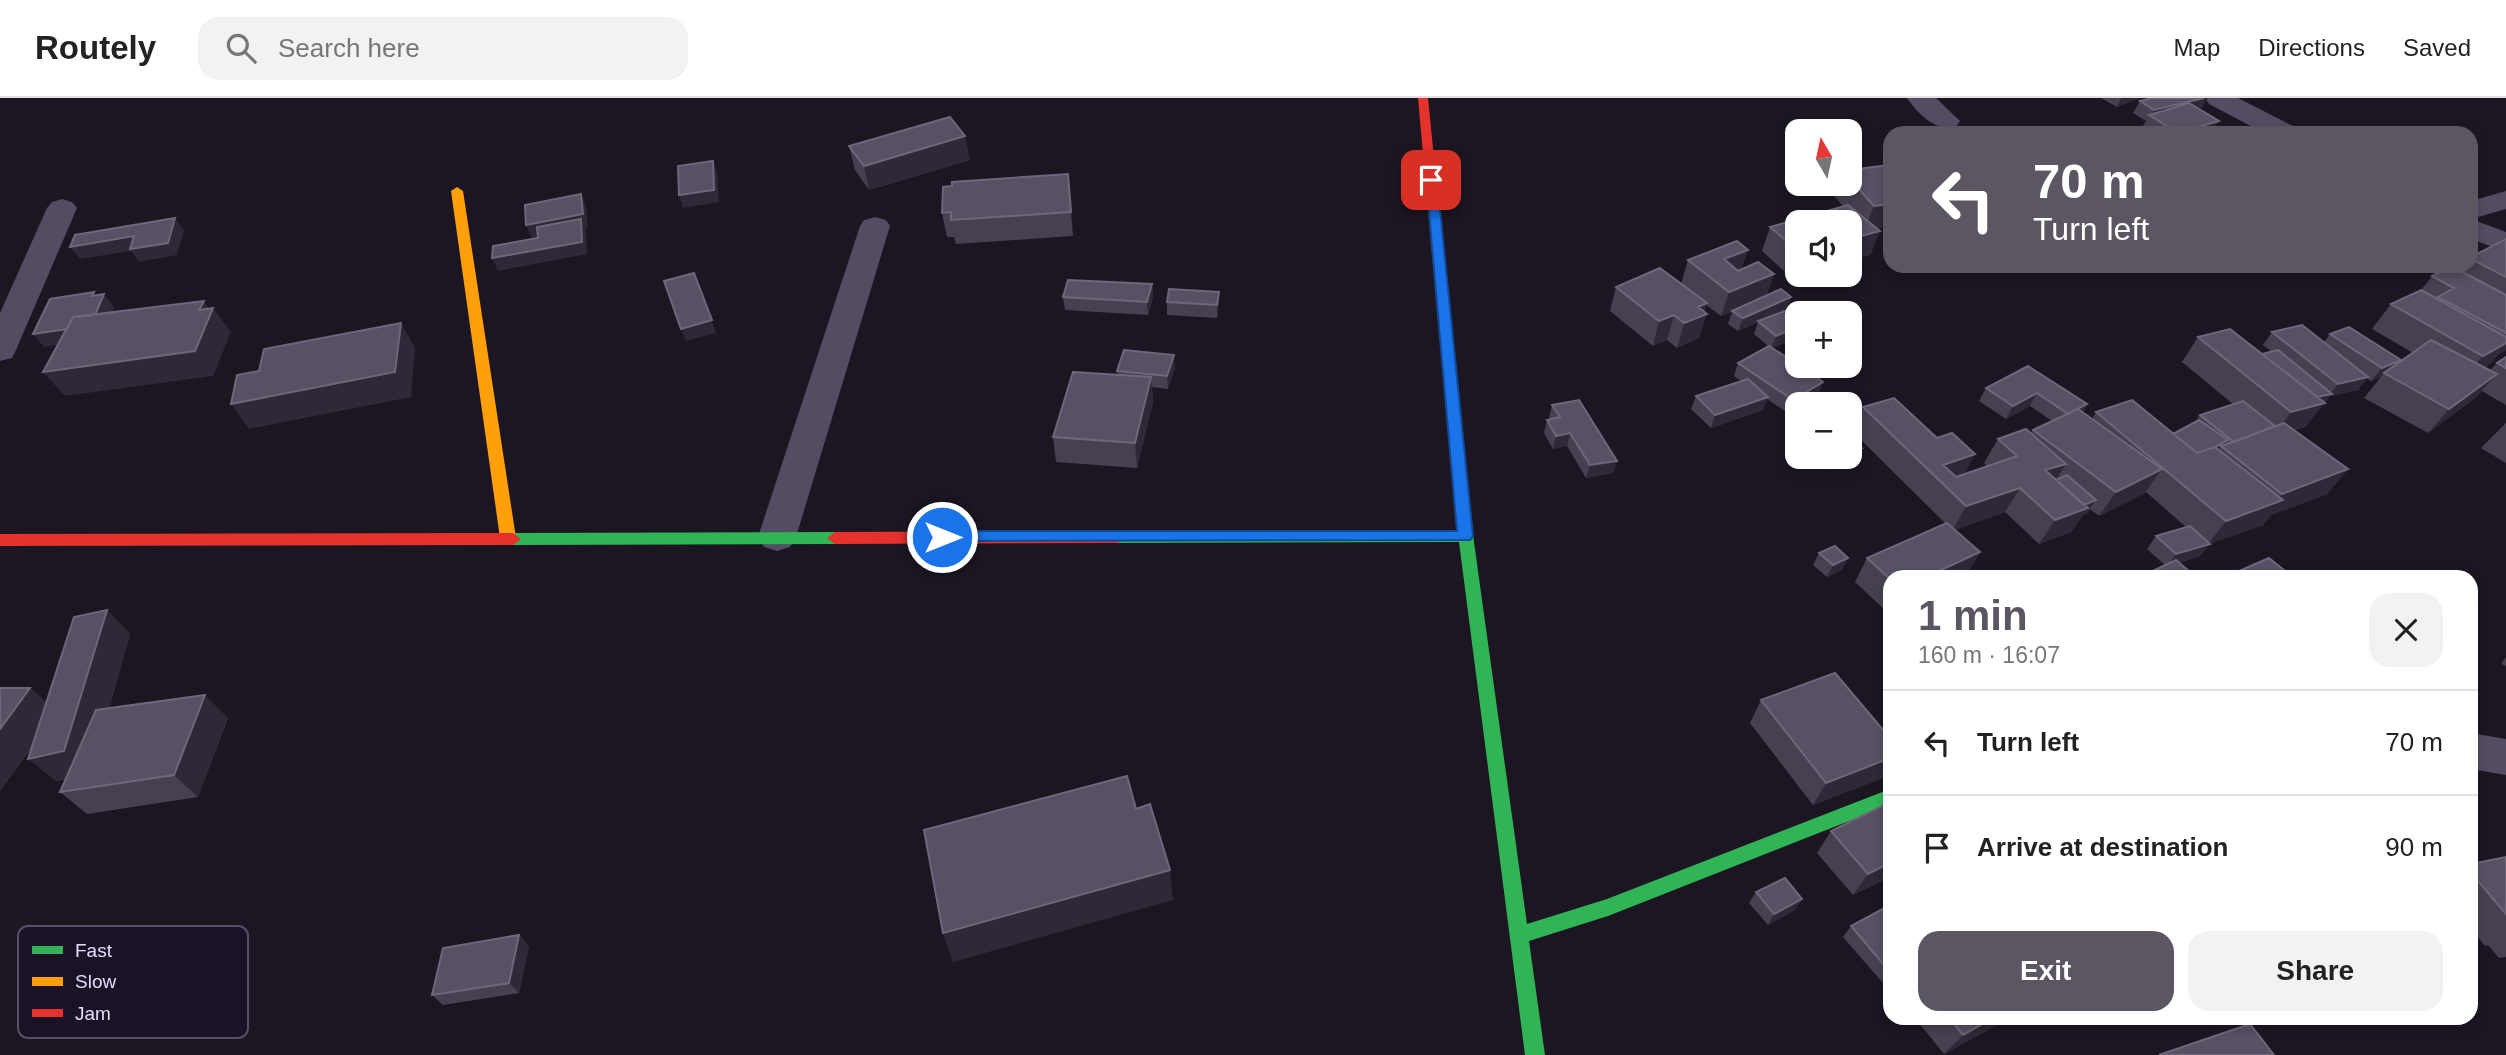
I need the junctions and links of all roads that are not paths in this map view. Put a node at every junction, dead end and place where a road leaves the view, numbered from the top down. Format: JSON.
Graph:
{"nodes":[{"id":1,"x":1423,"y":98,"type":"edge"},
{"id":2,"x":1920,"y":98,"type":"edge"},
{"id":3,"x":2218,"y":98,"type":"edge"},
{"id":4,"x":1946,"y":121,"type":"dead end"},
{"id":5,"x":2272,"y":126,"type":"edge"},
{"id":6,"x":457,"y":191,"type":"dead end"},
{"id":7,"x":2506,"y":200,"type":"edge"},
{"id":8,"x":62,"y":208,"type":"dead end"},
{"id":9,"x":2478,"y":208,"type":"edge"},
{"id":10,"x":875,"y":226,"type":"dead end"},
{"id":11,"x":2478,"y":231,"type":"edge"},
{"id":12,"x":2506,"y":243,"type":"edge"},
{"id":13,"x":0,"y":350,"type":"edge"},
{"id":14,"x":1465,"y":536,"type":"junction"},
{"id":15,"x":508,"y":537,"type":"junction"},
{"id":16,"x":777,"y":537,"type":"junction"},
{"id":17,"x":0,"y":540,"type":"edge"},
{"id":18,"x":2478,"y":752,"type":"edge"},
{"id":19,"x":2506,"y":757,"type":"edge"},
{"id":20,"x":1883,"y":800,"type":"edge"},
{"id":21,"x":1519,"y":935,"type":"junction"},
{"id":22,"x":1535,"y":1055,"type":"edge"}],
"edges":[{"from":1,"to":14,"type":"street"},
{"from":2,"to":4,"type":"street"},
{"from":3,"to":5,"type":"street"},
{"from":6,"to":15,"type":"street"},
{"from":7,"to":9,"type":"street"},
{"from":8,"to":13,"type":"street"},
{"from":10,"to":16,"type":"street"},
{"from":11,"to":12,"type":"street"},
{"from":14,"to":16,"type":"street"},
{"from":14,"to":21,"type":"street"},
{"from":15,"to":16,"type":"street"},
{"from":15,"to":17,"type":"street"},
{"from":18,"to":19,"type":"street"},
{"from":20,"to":21,"type":"street"},
{"from":21,"to":22,"type":"street"}]}
